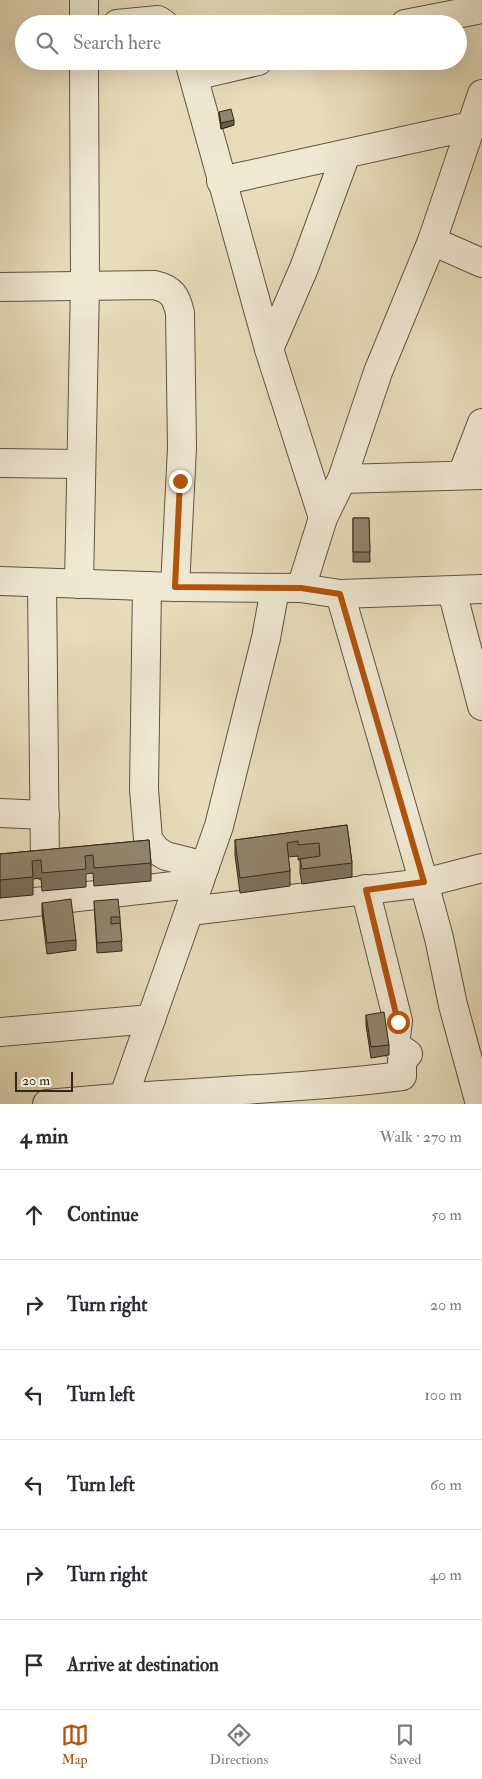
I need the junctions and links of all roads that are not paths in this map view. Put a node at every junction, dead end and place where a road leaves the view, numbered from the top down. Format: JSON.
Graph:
{"nodes":[{"id":1,"x":84,"y":0,"type":"edge"},
{"id":2,"x":482,"y":8,"type":"edge"},
{"id":3,"x":84,"y":15,"type":"edge"},
{"id":4,"x":449,"y":15,"type":"edge"},
{"id":5,"x":84,"y":70,"type":"edge"},
{"id":6,"x":191,"y":70,"type":"edge"},
{"id":7,"x":479,"y":106,"type":"edge"},
{"id":8,"x":346,"y":154,"type":"junction"},
{"id":9,"x":221,"y":181,"type":"junction"},
{"id":10,"x":432,"y":240,"type":"junction"},
{"id":11,"x":482,"y":263,"type":"edge"},
{"id":12,"x":85,"y":285,"type":"junction"},
{"id":13,"x":0,"y":287,"type":"edge"},
{"id":14,"x":269,"y":349,"type":"junction"},
{"id":15,"x":482,"y":423,"type":"edge"},
{"id":16,"x":0,"y":463,"type":"edge"},
{"id":17,"x":82,"y":464,"type":"junction"},
{"id":18,"x":472,"y":475,"type":"edge"},
{"id":19,"x":342,"y":479,"type":"junction"},
{"id":20,"x":323,"y":518,"type":"junction"},
{"id":21,"x":0,"y":581,"type":"edge"},
{"id":22,"x":42,"y":582,"type":"junction"},
{"id":23,"x":79,"y":584,"type":"junction"},
{"id":24,"x":147,"y":586,"type":"junction"},
{"id":25,"x":175,"y":587,"type":"junction"},
{"id":26,"x":288,"y":589,"type":"junction"},
{"id":27,"x":482,"y":589,"type":"edge"},
{"id":28,"x":452,"y":591,"type":"junction"},
{"id":29,"x":340,"y":594,"type":"junction"},
{"id":30,"x":482,"y":706,"type":"edge"},
{"id":31,"x":0,"y":814,"type":"edge"},
{"id":32,"x":46,"y":815,"type":"junction"},
{"id":33,"x":45,"y":866,"type":"edge"},
{"id":34,"x":482,"y":868,"type":"edge"},
{"id":35,"x":202,"y":875,"type":"junction"},
{"id":36,"x":424,"y":882,"type":"junction"},
{"id":37,"x":366,"y":890,"type":"junction"},
{"id":38,"x":0,"y":906,"type":"edge"},
{"id":39,"x":190,"y":911,"type":"junction"},
{"id":40,"x":151,"y":1019,"type":"junction"},
{"id":41,"x":0,"y":1032,"type":"edge"},
{"id":42,"x":122,"y":1100,"type":"edge"},
{"id":43,"x":47,"y":1104,"type":"edge"},
{"id":44,"x":480,"y":1104,"type":"edge"}],
"edges":[{"from":1,"to":3,"type":"street"},
{"from":2,"to":4,"type":"street"},
{"from":5,"to":12,"type":"street"},
{"from":6,"to":9,"type":"street"},
{"from":7,"to":8,"type":"street"},
{"from":7,"to":10,"type":"street"},
{"from":8,"to":9,"type":"street"},
{"from":8,"to":14,"type":"street"},
{"from":9,"to":14,"type":"street"},
{"from":10,"to":11,"type":"street"},
{"from":10,"to":19,"type":"street"},
{"from":12,"to":13,"type":"street"},
{"from":12,"to":17,"type":"street"},
{"from":12,"to":25,"type":"street"},
{"from":14,"to":20,"type":"street"},
{"from":15,"to":18,"type":"street"},
{"from":16,"to":17,"type":"street"},
{"from":17,"to":23,"type":"street"},
{"from":18,"to":19,"type":"street"},
{"from":19,"to":20,"type":"street"},
{"from":20,"to":26,"type":"street"},
{"from":21,"to":22,"type":"street"},
{"from":22,"to":23,"type":"street"},
{"from":22,"to":32,"type":"street"},
{"from":23,"to":24,"type":"street"},
{"from":24,"to":25,"type":"street"},
{"from":24,"to":35,"type":"street"},
{"from":25,"to":26,"type":"street"},
{"from":26,"to":29,"type":"street"},
{"from":26,"to":35,"type":"street"},
{"from":27,"to":28,"type":"street"},
{"from":28,"to":29,"type":"street"},
{"from":28,"to":30,"type":"street"},
{"from":29,"to":36,"type":"street"},
{"from":31,"to":32,"type":"street"},
{"from":32,"to":33,"type":"street"},
{"from":34,"to":36,"type":"street"},
{"from":35,"to":38,"type":"street"},
{"from":35,"to":39,"type":"street"},
{"from":36,"to":37,"type":"street"},
{"from":36,"to":44,"type":"street"},
{"from":37,"to":39,"type":"street"},
{"from":37,"to":42,"type":"street"},
{"from":39,"to":40,"type":"street"},
{"from":40,"to":41,"type":"street"},
{"from":40,"to":42,"type":"street"},
{"from":42,"to":43,"type":"street"}]}
